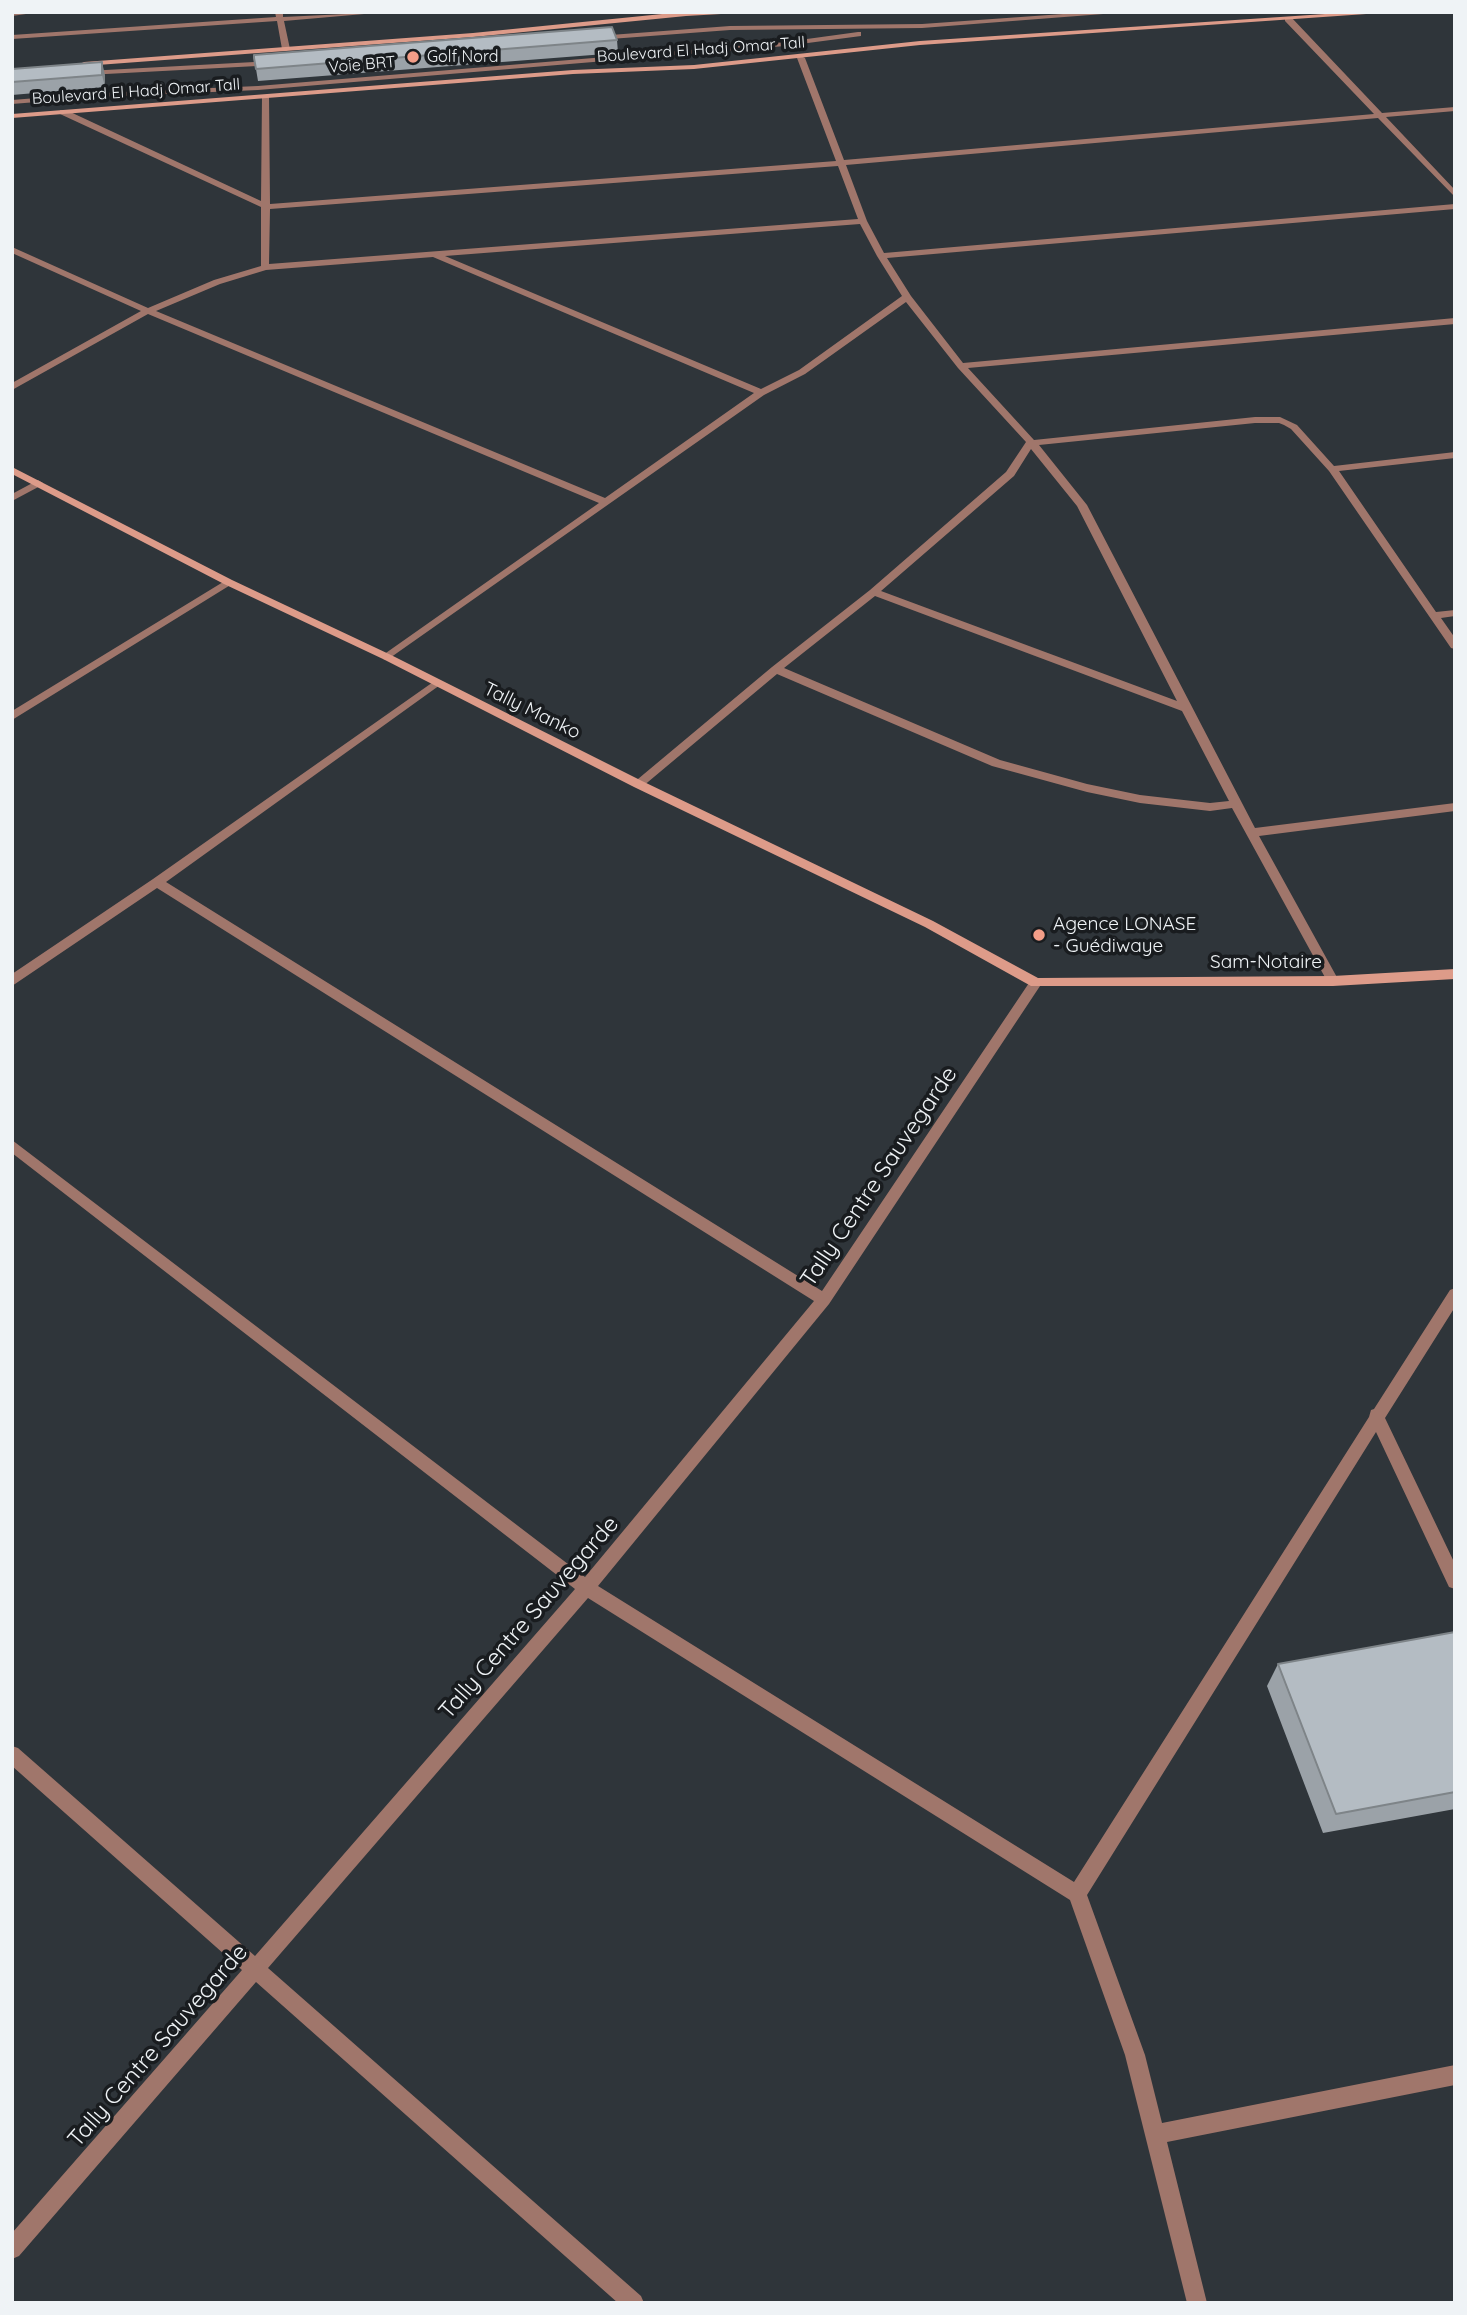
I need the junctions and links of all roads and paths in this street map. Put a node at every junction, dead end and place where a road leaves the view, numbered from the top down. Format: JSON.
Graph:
{"nodes":[{"id":1,"x":37,"y":12,"type":"edge"},
{"id":2,"x":384,"y":12,"type":"edge"},
{"id":3,"x":753,"y":12,"type":"edge"},
{"id":4,"x":1126,"y":12,"type":"edge"},
{"id":5,"x":1392,"y":12,"type":"edge"},
{"id":6,"x":12,"y":14,"type":"edge"},
{"id":7,"x":279,"y":16,"type":"edge"},
{"id":8,"x":1288,"y":19,"type":"junction"},
{"id":9,"x":922,"y":26,"type":"junction"},
{"id":10,"x":12,"y":37,"type":"edge"},
{"id":11,"x":581,"y":39,"type":"edge"},
{"id":12,"x":286,"y":49,"type":"junction"},
{"id":13,"x":801,"y":58,"type":"junction"},
{"id":14,"x":278,"y":63,"type":"edge"},
{"id":15,"x":81,"y":64,"type":"edge"},
{"id":16,"x":77,"y":74,"type":"edge"},
{"id":17,"x":266,"y":96,"type":"junction"},
{"id":18,"x":12,"y":102,"type":"edge"},
{"id":19,"x":1455,"y":109,"type":"edge"},
{"id":20,"x":62,"y":112,"type":"junction"},
{"id":21,"x":1378,"y":114,"type":"junction"},
{"id":22,"x":12,"y":116,"type":"edge"},
{"id":23,"x":840,"y":163,"type":"junction"},
{"id":24,"x":1455,"y":195,"type":"edge"},
{"id":25,"x":1455,"y":206,"type":"edge"},
{"id":26,"x":267,"y":207,"type":"junction"},
{"id":27,"x":863,"y":220,"type":"junction"},
{"id":28,"x":12,"y":250,"type":"edge"},
{"id":29,"x":430,"y":253,"type":"junction"},
{"id":30,"x":881,"y":256,"type":"junction"},
{"id":31,"x":265,"y":267,"type":"junction"},
{"id":32,"x":907,"y":297,"type":"junction"},
{"id":33,"x":148,"y":311,"type":"junction"},
{"id":34,"x":1455,"y":321,"type":"edge"},
{"id":35,"x":961,"y":366,"type":"junction"},
{"id":36,"x":12,"y":387,"type":"edge"},
{"id":37,"x":761,"y":393,"type":"junction"},
{"id":38,"x":1030,"y":443,"type":"junction"},
{"id":39,"x":1455,"y":455,"type":"edge"},
{"id":40,"x":1332,"y":469,"type":"junction"},
{"id":41,"x":12,"y":470,"type":"edge"},
{"id":42,"x":38,"y":483,"type":"junction"},
{"id":43,"x":12,"y":498,"type":"edge"},
{"id":44,"x":605,"y":502,"type":"junction"},
{"id":45,"x":228,"y":582,"type":"junction"},
{"id":46,"x":874,"y":592,"type":"junction"},
{"id":47,"x":1455,"y":613,"type":"edge"},
{"id":48,"x":1434,"y":615,"type":"junction"},
{"id":49,"x":1455,"y":646,"type":"edge"},
{"id":50,"x":387,"y":657,"type":"junction"},
{"id":51,"x":776,"y":669,"type":"junction"},
{"id":52,"x":436,"y":683,"type":"junction"},
{"id":53,"x":1188,"y":709,"type":"junction"},
{"id":54,"x":12,"y":716,"type":"edge"},
{"id":55,"x":638,"y":784,"type":"junction"},
{"id":56,"x":1237,"y":804,"type":"junction"},
{"id":57,"x":1455,"y":807,"type":"edge"},
{"id":58,"x":1251,"y":832,"type":"junction"},
{"id":59,"x":157,"y":882,"type":"junction"},
{"id":60,"x":1455,"y":974,"type":"edge"},
{"id":61,"x":12,"y":981,"type":"edge"},
{"id":62,"x":1334,"y":981,"type":"junction"},
{"id":63,"x":1036,"y":983,"type":"junction"},
{"id":64,"x":12,"y":1145,"type":"edge"},
{"id":65,"x":1455,"y":1294,"type":"edge"},
{"id":66,"x":824,"y":1300,"type":"junction"},
{"id":67,"x":1376,"y":1415,"type":"junction"},
{"id":68,"x":1455,"y":1582,"type":"edge"},
{"id":69,"x":586,"y":1588,"type":"junction"},
{"id":70,"x":12,"y":1754,"type":"edge"},
{"id":71,"x":1077,"y":1894,"type":"junction"},
{"id":72,"x":255,"y":1969,"type":"junction"},
{"id":73,"x":1455,"y":2076,"type":"edge"},
{"id":74,"x":1154,"y":2135,"type":"junction"},
{"id":75,"x":12,"y":2249,"type":"edge"},
{"id":76,"x":634,"y":2303,"type":"edge"},
{"id":77,"x":1197,"y":2303,"type":"edge"}],
"edges":[{"from":1,"to":6,"type":"street"},
{"from":2,"to":7,"type":"street"},
{"from":3,"to":12,"type":"main road","name":"Boulevard El Hadj Omar Tall"},
{"from":4,"to":9,"type":"street","name":"Voie BRT"},
{"from":5,"to":8,"type":"main road","name":"Boulevard El Hadj Omar Tall"},
{"from":7,"to":10,"type":"street"},
{"from":7,"to":12,"type":"street"},
{"from":8,"to":13,"type":"main road","name":"Boulevard El Hadj Omar Tall"},
{"from":8,"to":21,"type":"street"},
{"from":9,"to":11,"type":"street","name":"Voie BRT"},
{"from":9,"to":18,"type":"street","name":"Voie BRT"},
{"from":12,"to":15,"type":"main road","name":"Boulevard El Hadj Omar Tall"},
{"from":13,"to":17,"type":"main road","name":"Boulevard El Hadj Omar Tall"},
{"from":13,"to":23,"type":"street"},
{"from":14,"to":16,"type":"street"},
{"from":17,"to":20,"type":"main road","name":"Boulevard El Hadj Omar Tall"},
{"from":17,"to":26,"type":"street"},
{"from":19,"to":21,"type":"street"},
{"from":20,"to":22,"type":"main road","name":"Boulevard El Hadj Omar Tall"},
{"from":20,"to":26,"type":"street"},
{"from":21,"to":23,"type":"street"},
{"from":21,"to":24,"type":"street"},
{"from":23,"to":26,"type":"street"},
{"from":23,"to":27,"type":"street"},
{"from":25,"to":30,"type":"street"},
{"from":26,"to":31,"type":"street"},
{"from":27,"to":29,"type":"street"},
{"from":27,"to":30,"type":"street"},
{"from":28,"to":33,"type":"street"},
{"from":29,"to":31,"type":"street"},
{"from":29,"to":37,"type":"street"},
{"from":30,"to":32,"type":"street"},
{"from":31,"to":33,"type":"street"},
{"from":32,"to":35,"type":"street"},
{"from":32,"to":37,"type":"street"},
{"from":33,"to":36,"type":"street"},
{"from":33,"to":44,"type":"street"},
{"from":34,"to":35,"type":"street"},
{"from":35,"to":38,"type":"street"},
{"from":37,"to":44,"type":"street"},
{"from":38,"to":40,"type":"street"},
{"from":38,"to":46,"type":"street"},
{"from":38,"to":53,"type":"street"},
{"from":39,"to":40,"type":"street"},
{"from":40,"to":48,"type":"street"},
{"from":41,"to":42,"type":"main road","name":"Tally Manko"},
{"from":42,"to":43,"type":"street"},
{"from":42,"to":45,"type":"main road","name":"Tally Manko"},
{"from":44,"to":50,"type":"street"},
{"from":45,"to":50,"type":"main road","name":"Tally Manko"},
{"from":45,"to":54,"type":"street"},
{"from":46,"to":51,"type":"street"},
{"from":46,"to":53,"type":"street"},
{"from":47,"to":48,"type":"street"},
{"from":48,"to":49,"type":"street"},
{"from":50,"to":52,"type":"main road","name":"Tally Manko"},
{"from":51,"to":55,"type":"street"},
{"from":51,"to":56,"type":"street"},
{"from":52,"to":55,"type":"main road","name":"Tally Manko"},
{"from":52,"to":59,"type":"street"},
{"from":53,"to":56,"type":"street"},
{"from":55,"to":63,"type":"main road","name":"Tally Manko"},
{"from":56,"to":58,"type":"street"},
{"from":57,"to":58,"type":"street"},
{"from":58,"to":62,"type":"street"},
{"from":59,"to":61,"type":"street"},
{"from":59,"to":66,"type":"street"},
{"from":60,"to":62,"type":"main road","name":"Sam-Notaire"},
{"from":62,"to":63,"type":"main road","name":"Sam-Notaire"},
{"from":63,"to":66,"type":"street","name":"Tally Centre Sauvegarde"},
{"from":64,"to":69,"type":"street"},
{"from":65,"to":67,"type":"street"},
{"from":66,"to":69,"type":"street","name":"Tally Centre Sauvegarde"},
{"from":67,"to":68,"type":"street"},
{"from":67,"to":71,"type":"street"},
{"from":69,"to":71,"type":"street"},
{"from":69,"to":72,"type":"street","name":"Tally Centre Sauvegarde"},
{"from":70,"to":72,"type":"street"},
{"from":71,"to":74,"type":"street"},
{"from":72,"to":75,"type":"street","name":"Tally Centre Sauvegarde"},
{"from":72,"to":76,"type":"street"},
{"from":73,"to":74,"type":"street"},
{"from":74,"to":77,"type":"street"}]}
